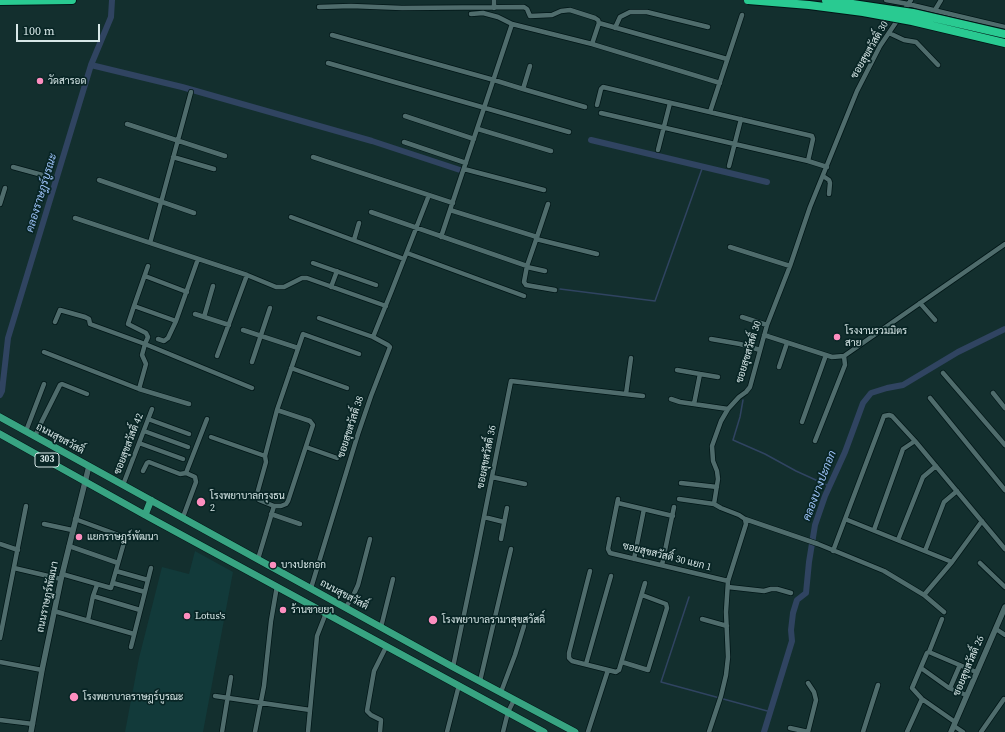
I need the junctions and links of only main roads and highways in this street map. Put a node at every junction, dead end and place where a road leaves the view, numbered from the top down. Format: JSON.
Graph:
{"nodes":[{"id":1,"x":72,"y":0,"type":"edge"},
{"id":2,"x":748,"y":0,"type":"edge"},
{"id":3,"x":826,"y":0,"type":"edge"},
{"id":4,"x":0,"y":1,"type":"edge"},
{"id":5,"x":1005,"y":34,"type":"edge"},
{"id":6,"x":1005,"y":43,"type":"edge"},
{"id":7,"x":0,"y":417,"type":"edge"},
{"id":8,"x":0,"y":434,"type":"edge"},
{"id":9,"x":151,"y":500,"type":"junction"},
{"id":10,"x":145,"y":515,"type":"junction"},
{"id":11,"x":544,"y":732,"type":"edge"},
{"id":12,"x":574,"y":732,"type":"edge"}],
"edges":[{"from":1,"to":4,"type":"highway"},
{"from":2,"to":6,"type":"highway","bridge":true},
{"from":3,"to":5,"type":"highway","bridge":true},
{"from":7,"to":9,"type":"main road","name":"ถนนสุขสวัสดิ์","number":"303"},
{"from":8,"to":10,"type":"main road","number":"303"},
{"from":9,"to":10,"type":"main road"},
{"from":9,"to":12,"type":"main road","name":"ถนนสุขสวัสดิ์","number":"303"},
{"from":10,"to":11,"type":"main road","number":"303"}]}
